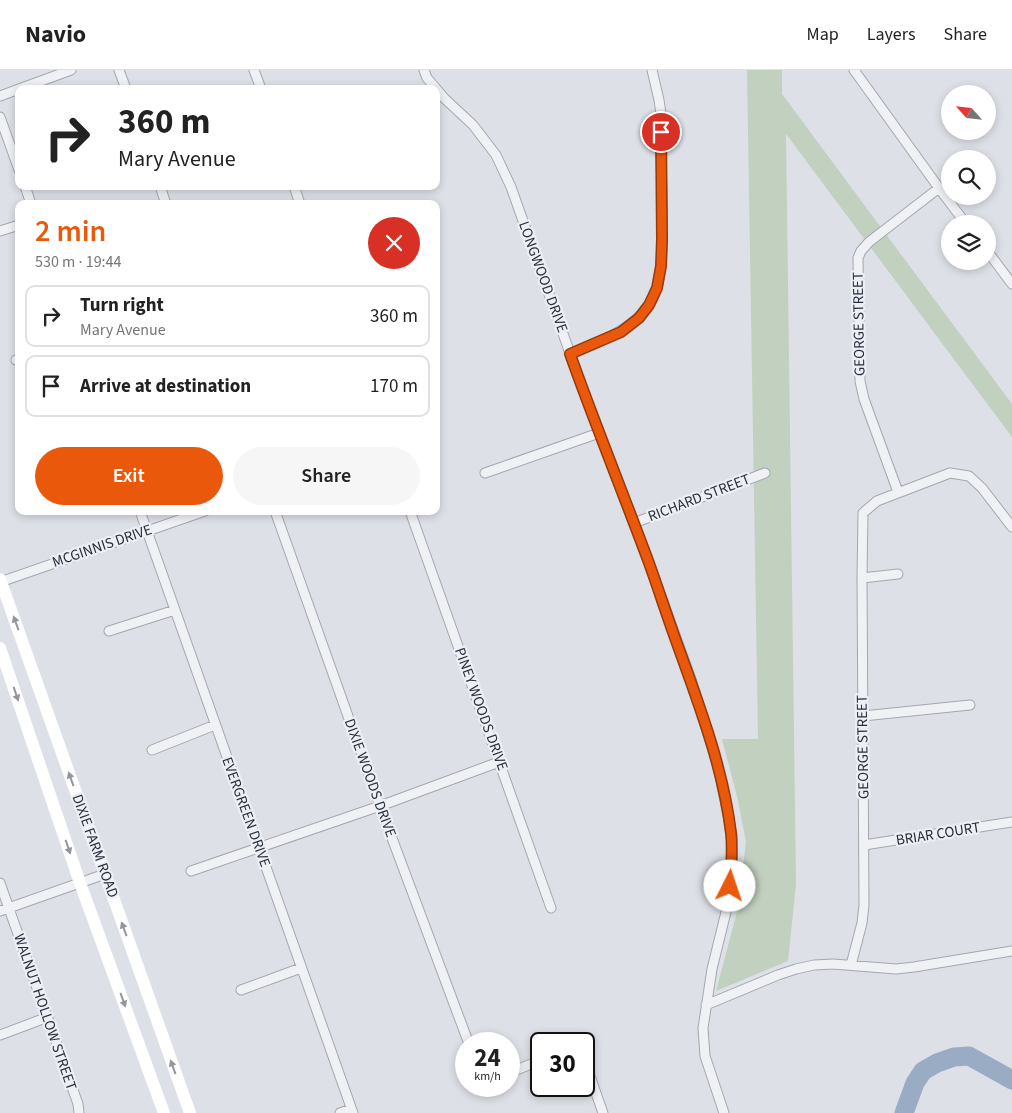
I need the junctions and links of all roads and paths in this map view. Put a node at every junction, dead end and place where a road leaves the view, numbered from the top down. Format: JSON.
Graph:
{"nodes":[{"id":1,"x":71,"y":70,"type":"edge"},
{"id":2,"x":119,"y":70,"type":"edge"},
{"id":3,"x":254,"y":70,"type":"edge"},
{"id":4,"x":424,"y":70,"type":"edge"},
{"id":5,"x":652,"y":70,"type":"edge"},
{"id":6,"x":854,"y":70,"type":"edge"},
{"id":7,"x":30,"y":85,"type":"edge"},
{"id":8,"x":125,"y":85,"type":"edge"},
{"id":9,"x":259,"y":85,"type":"edge"},
{"id":10,"x":434,"y":85,"type":"edge"},
{"id":11,"x":15,"y":90,"type":"edge"},
{"id":12,"x":440,"y":93,"type":"edge"},
{"id":13,"x":0,"y":96,"type":"edge"},
{"id":14,"x":0,"y":117,"type":"edge"},
{"id":15,"x":15,"y":159,"type":"edge"},
{"id":16,"x":939,"y":188,"type":"junction"},
{"id":17,"x":959,"y":215,"type":"edge"},
{"id":18,"x":15,"y":225,"type":"edge"},
{"id":19,"x":0,"y":231,"type":"edge"},
{"id":20,"x":996,"y":263,"type":"edge"},
{"id":21,"x":1012,"y":284,"type":"edge"},
{"id":22,"x":570,"y":354,"type":"junction"},
{"id":23,"x":599,"y":433,"type":"junction"},
{"id":24,"x":485,"y":473,"type":"dead end"},
{"id":25,"x":765,"y":473,"type":"dead end"},
{"id":26,"x":898,"y":492,"type":"junction"},
{"id":27,"x":141,"y":515,"type":"edge"},
{"id":28,"x":193,"y":515,"type":"edge"},
{"id":29,"x":276,"y":515,"type":"edge"},
{"id":30,"x":411,"y":515,"type":"edge"},
{"id":31,"x":634,"y":523,"type":"junction"},
{"id":32,"x":1012,"y":527,"type":"edge"},
{"id":33,"x":147,"y":530,"type":"junction"},
{"id":34,"x":898,"y":574,"type":"dead end"},
{"id":35,"x":862,"y":578,"type":"junction"},
{"id":36,"x":0,"y":581,"type":"edge"},
{"id":37,"x":175,"y":610,"type":"junction"},
{"id":38,"x":109,"y":631,"type":"dead end"},
{"id":39,"x":0,"y":648,"type":"edge"},
{"id":40,"x":970,"y":705,"type":"dead end"},
{"id":41,"x":863,"y":716,"type":"junction"},
{"id":42,"x":216,"y":725,"type":"junction"},
{"id":43,"x":152,"y":750,"type":"dead end"},
{"id":44,"x":499,"y":762,"type":"junction"},
{"id":45,"x":380,"y":806,"type":"junction"},
{"id":46,"x":1012,"y":822,"type":"edge"},
{"id":47,"x":864,"y":845,"type":"junction"},
{"id":48,"x":259,"y":847,"type":"junction"},
{"id":49,"x":191,"y":871,"type":"dead end"},
{"id":50,"x":105,"y":874,"type":"junction"},
{"id":51,"x":0,"y":883,"type":"edge"},
{"id":52,"x":80,"y":883,"type":"junction"},
{"id":53,"x":551,"y":908,"type":"dead end"},
{"id":54,"x":4,"y":909,"type":"edge"},
{"id":55,"x":1012,"y":951,"type":"edge"},
{"id":56,"x":851,"y":965,"type":"junction"},
{"id":57,"x":301,"y":968,"type":"junction"},
{"id":58,"x":241,"y":990,"type":"dead end"},
{"id":59,"x":706,"y":1005,"type":"junction"},
{"id":60,"x":48,"y":1017,"type":"junction"},
{"id":61,"x":465,"y":1032,"type":"edge"},
{"id":62,"x":0,"y":1034,"type":"edge"},
{"id":63,"x":595,"y":1090,"type":"edge"},
{"id":64,"x":352,"y":1111,"type":"edge"},
{"id":65,"x":79,"y":1113,"type":"edge"},
{"id":66,"x":164,"y":1113,"type":"edge"},
{"id":67,"x":190,"y":1113,"type":"edge"},
{"id":68,"x":340,"y":1113,"type":"edge"},
{"id":69,"x":603,"y":1113,"type":"edge"},
{"id":70,"x":724,"y":1113,"type":"edge"}],
"edges":[{"from":1,"to":7,"type":"street"},
{"from":2,"to":8,"type":"street"},
{"from":3,"to":9,"type":"street"},
{"from":4,"to":10,"type":"street","name":"LONGWOOD DRIVE"},
{"from":5,"to":22,"type":"street"},
{"from":6,"to":16,"type":"street"},
{"from":11,"to":13,"type":"street"},
{"from":12,"to":22,"type":"street","name":"LONGWOOD DRIVE"},
{"from":14,"to":15,"type":"street"},
{"from":16,"to":17,"type":"street"},
{"from":16,"to":26,"type":"street","name":"GEORGE STREET"},
{"from":18,"to":19,"type":"street"},
{"from":20,"to":21,"type":"street"},
{"from":22,"to":23,"type":"street","name":"LONGWOOD DRIVE"},
{"from":23,"to":24,"type":"street"},
{"from":23,"to":31,"type":"street","name":"LONGWOOD DRIVE"},
{"from":25,"to":31,"type":"street","name":"RICHARD STREET"},
{"from":26,"to":32,"type":"street"},
{"from":26,"to":35,"type":"street","name":"GEORGE STREET"},
{"from":27,"to":33,"type":"street","name":"EVERGREEN DRIVE"},
{"from":28,"to":33,"type":"street","name":"MCGINNIS DRIVE"},
{"from":29,"to":45,"type":"street","name":"DIXIE WOODS DRIVE"},
{"from":30,"to":44,"type":"street","name":"PINEY WOODS DRIVE"},
{"from":31,"to":59,"type":"street","name":"LONGWOOD DRIVE"},
{"from":33,"to":36,"type":"street","name":"MCGINNIS DRIVE"},
{"from":33,"to":37,"type":"street","name":"EVERGREEN DRIVE"},
{"from":34,"to":35,"type":"street"},
{"from":35,"to":41,"type":"street","name":"GEORGE STREET"},
{"from":50,"to":36,"type":"main road","name":"DIXIE FARM ROAD","one_way":true},
{"from":37,"to":38,"type":"street"},
{"from":37,"to":42,"type":"street","name":"EVERGREEN DRIVE"},
{"from":39,"to":52,"type":"main road","name":"DIXIE FARM ROAD","one_way":true},
{"from":40,"to":41,"type":"street"},
{"from":41,"to":47,"type":"street","name":"GEORGE STREET"},
{"from":42,"to":43,"type":"street"},
{"from":42,"to":48,"type":"street","name":"EVERGREEN DRIVE"},
{"from":44,"to":45,"type":"street"},
{"from":44,"to":53,"type":"street","name":"PINEY WOODS DRIVE"},
{"from":45,"to":48,"type":"street"},
{"from":45,"to":61,"type":"street","name":"DIXIE WOODS DRIVE"},
{"from":46,"to":47,"type":"street","name":"BRIAR COURT"},
{"from":47,"to":56,"type":"street","name":"GEORGE STREET"},
{"from":48,"to":49,"type":"street"},
{"from":48,"to":57,"type":"street","name":"EVERGREEN DRIVE"},
{"from":50,"to":52,"type":"street"},
{"from":67,"to":50,"type":"main road","name":"DIXIE FARM ROAD","one_way":true},
{"from":51,"to":54,"type":"street","name":"WALNUT HOLLOW STREET"},
{"from":52,"to":54,"type":"street"},
{"from":52,"to":66,"type":"main road","name":"DIXIE FARM ROAD","one_way":true},
{"from":54,"to":60,"type":"street","name":"WALNUT HOLLOW STREET"},
{"from":55,"to":56,"type":"street"},
{"from":56,"to":59,"type":"street"},
{"from":57,"to":58,"type":"street"},
{"from":57,"to":64,"type":"street","name":"EVERGREEN DRIVE"},
{"from":59,"to":70,"type":"street","name":"LONGWOOD DRIVE"},
{"from":60,"to":62,"type":"street"},
{"from":60,"to":65,"type":"street","name":"WALNUT HOLLOW STREET"},
{"from":63,"to":69,"type":"street"},
{"from":64,"to":68,"type":"street"}]}
